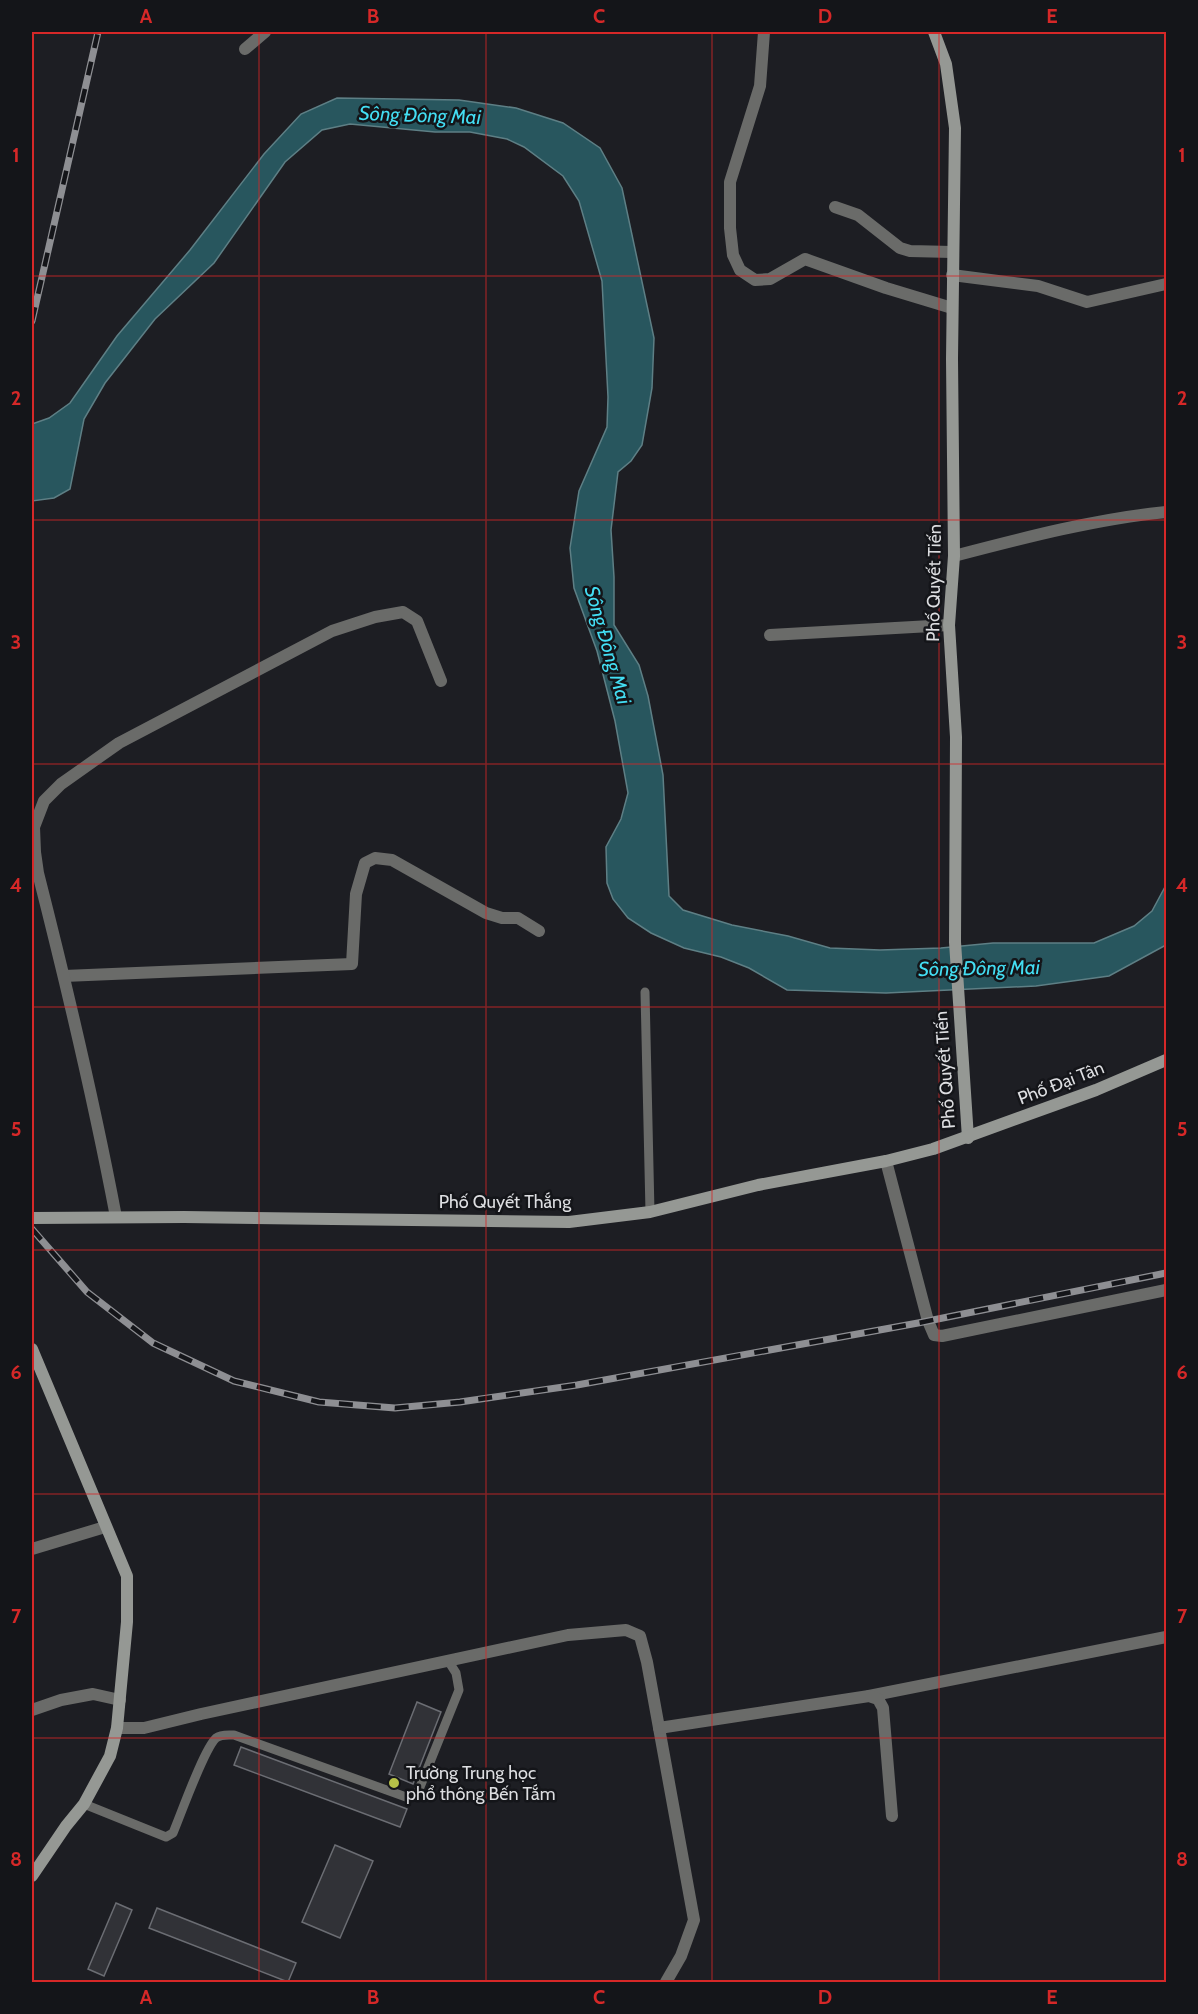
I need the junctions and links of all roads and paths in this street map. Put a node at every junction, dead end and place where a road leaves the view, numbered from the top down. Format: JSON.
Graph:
{"nodes":[{"id":1,"x":265,"y":32,"type":"edge"},
{"id":2,"x":764,"y":32,"type":"edge"},
{"id":3,"x":934,"y":32,"type":"edge"},
{"id":4,"x":244,"y":49,"type":"dead end"},
{"id":5,"x":835,"y":207,"type":"dead end"},
{"id":6,"x":952,"y":252,"type":"junction"},
{"id":7,"x":952,"y":275,"type":"junction"},
{"id":8,"x":1167,"y":284,"type":"edge"},
{"id":9,"x":952,"y":308,"type":"junction"},
{"id":10,"x":1167,"y":513,"type":"edge"},
{"id":11,"x":954,"y":556,"type":"junction"},
{"id":12,"x":949,"y":625,"type":"junction"},
{"id":13,"x":770,"y":635,"type":"dead end"},
{"id":14,"x":441,"y":681,"type":"dead end"},
{"id":15,"x":539,"y":931,"type":"dead end"},
{"id":16,"x":64,"y":976,"type":"junction"},
{"id":17,"x":645,"y":992,"type":"dead end"},
{"id":18,"x":1167,"y":1060,"type":"edge"},
{"id":19,"x":968,"y":1138,"type":"junction"},
{"id":20,"x":886,"y":1161,"type":"junction"},
{"id":21,"x":650,"y":1212,"type":"junction"},
{"id":22,"x":116,"y":1217,"type":"junction"},
{"id":23,"x":32,"y":1218,"type":"edge"},
{"id":24,"x":1167,"y":1290,"type":"edge"},
{"id":25,"x":32,"y":1349,"type":"edge"},
{"id":26,"x":105,"y":1527,"type":"junction"},
{"id":27,"x":32,"y":1549,"type":"edge"},
{"id":28,"x":1167,"y":1637,"type":"edge"},
{"id":29,"x":449,"y":1662,"type":"junction"},
{"id":30,"x":869,"y":1696,"type":"junction"},
{"id":31,"x":120,"y":1700,"type":"junction"},
{"id":32,"x":32,"y":1710,"type":"edge"},
{"id":33,"x":117,"y":1728,"type":"junction"},
{"id":34,"x":660,"y":1728,"type":"junction"},
{"id":35,"x":84,"y":1804,"type":"junction"},
{"id":36,"x":892,"y":1816,"type":"dead end"},
{"id":37,"x":32,"y":1876,"type":"edge"},
{"id":38,"x":666,"y":1983,"type":"edge"}],
"edges":[{"from":1,"to":4,"type":"street"},
{"from":2,"to":9,"type":"street"},
{"from":3,"to":6,"type":"street","name":"Phố Quyết Tiến"},
{"from":5,"to":6,"type":"street"},
{"from":6,"to":7,"type":"street","name":"Phố Quyết Tiến"},
{"from":7,"to":8,"type":"street"},
{"from":7,"to":9,"type":"street","name":"Phố Quyết Tiến"},
{"from":9,"to":11,"type":"street","name":"Phố Quyết Tiến"},
{"from":10,"to":11,"type":"street"},
{"from":11,"to":12,"type":"street","name":"Phố Quyết Tiến"},
{"from":12,"to":13,"type":"street"},
{"from":12,"to":19,"type":"street","name":"Phố Quyết Tiến"},
{"from":14,"to":16,"type":"street"},
{"from":15,"to":16,"type":"street"},
{"from":16,"to":22,"type":"street"},
{"from":17,"to":21,"type":"lane"},
{"from":18,"to":19,"type":"street","name":"Phố Đại Tân"},
{"from":19,"to":20,"type":"street","name":"Phố Quyết Thắng"},
{"from":20,"to":21,"type":"street","name":"Phố Quyết Thắng"},
{"from":20,"to":24,"type":"street"},
{"from":21,"to":22,"type":"street","name":"Phố Quyết Thắng"},
{"from":22,"to":23,"type":"street","name":"Phố Quyết Thắng"},
{"from":25,"to":26,"type":"street"},
{"from":26,"to":27,"type":"street"},
{"from":26,"to":31,"type":"street"},
{"from":28,"to":30,"type":"street"},
{"from":29,"to":33,"type":"street"},
{"from":29,"to":34,"type":"street"},
{"from":29,"to":35,"type":"lane"},
{"from":30,"to":34,"type":"street"},
{"from":30,"to":36,"type":"street"},
{"from":31,"to":32,"type":"street"},
{"from":31,"to":33,"type":"street"},
{"from":33,"to":35,"type":"street"},
{"from":34,"to":38,"type":"street"},
{"from":35,"to":37,"type":"street"}]}
